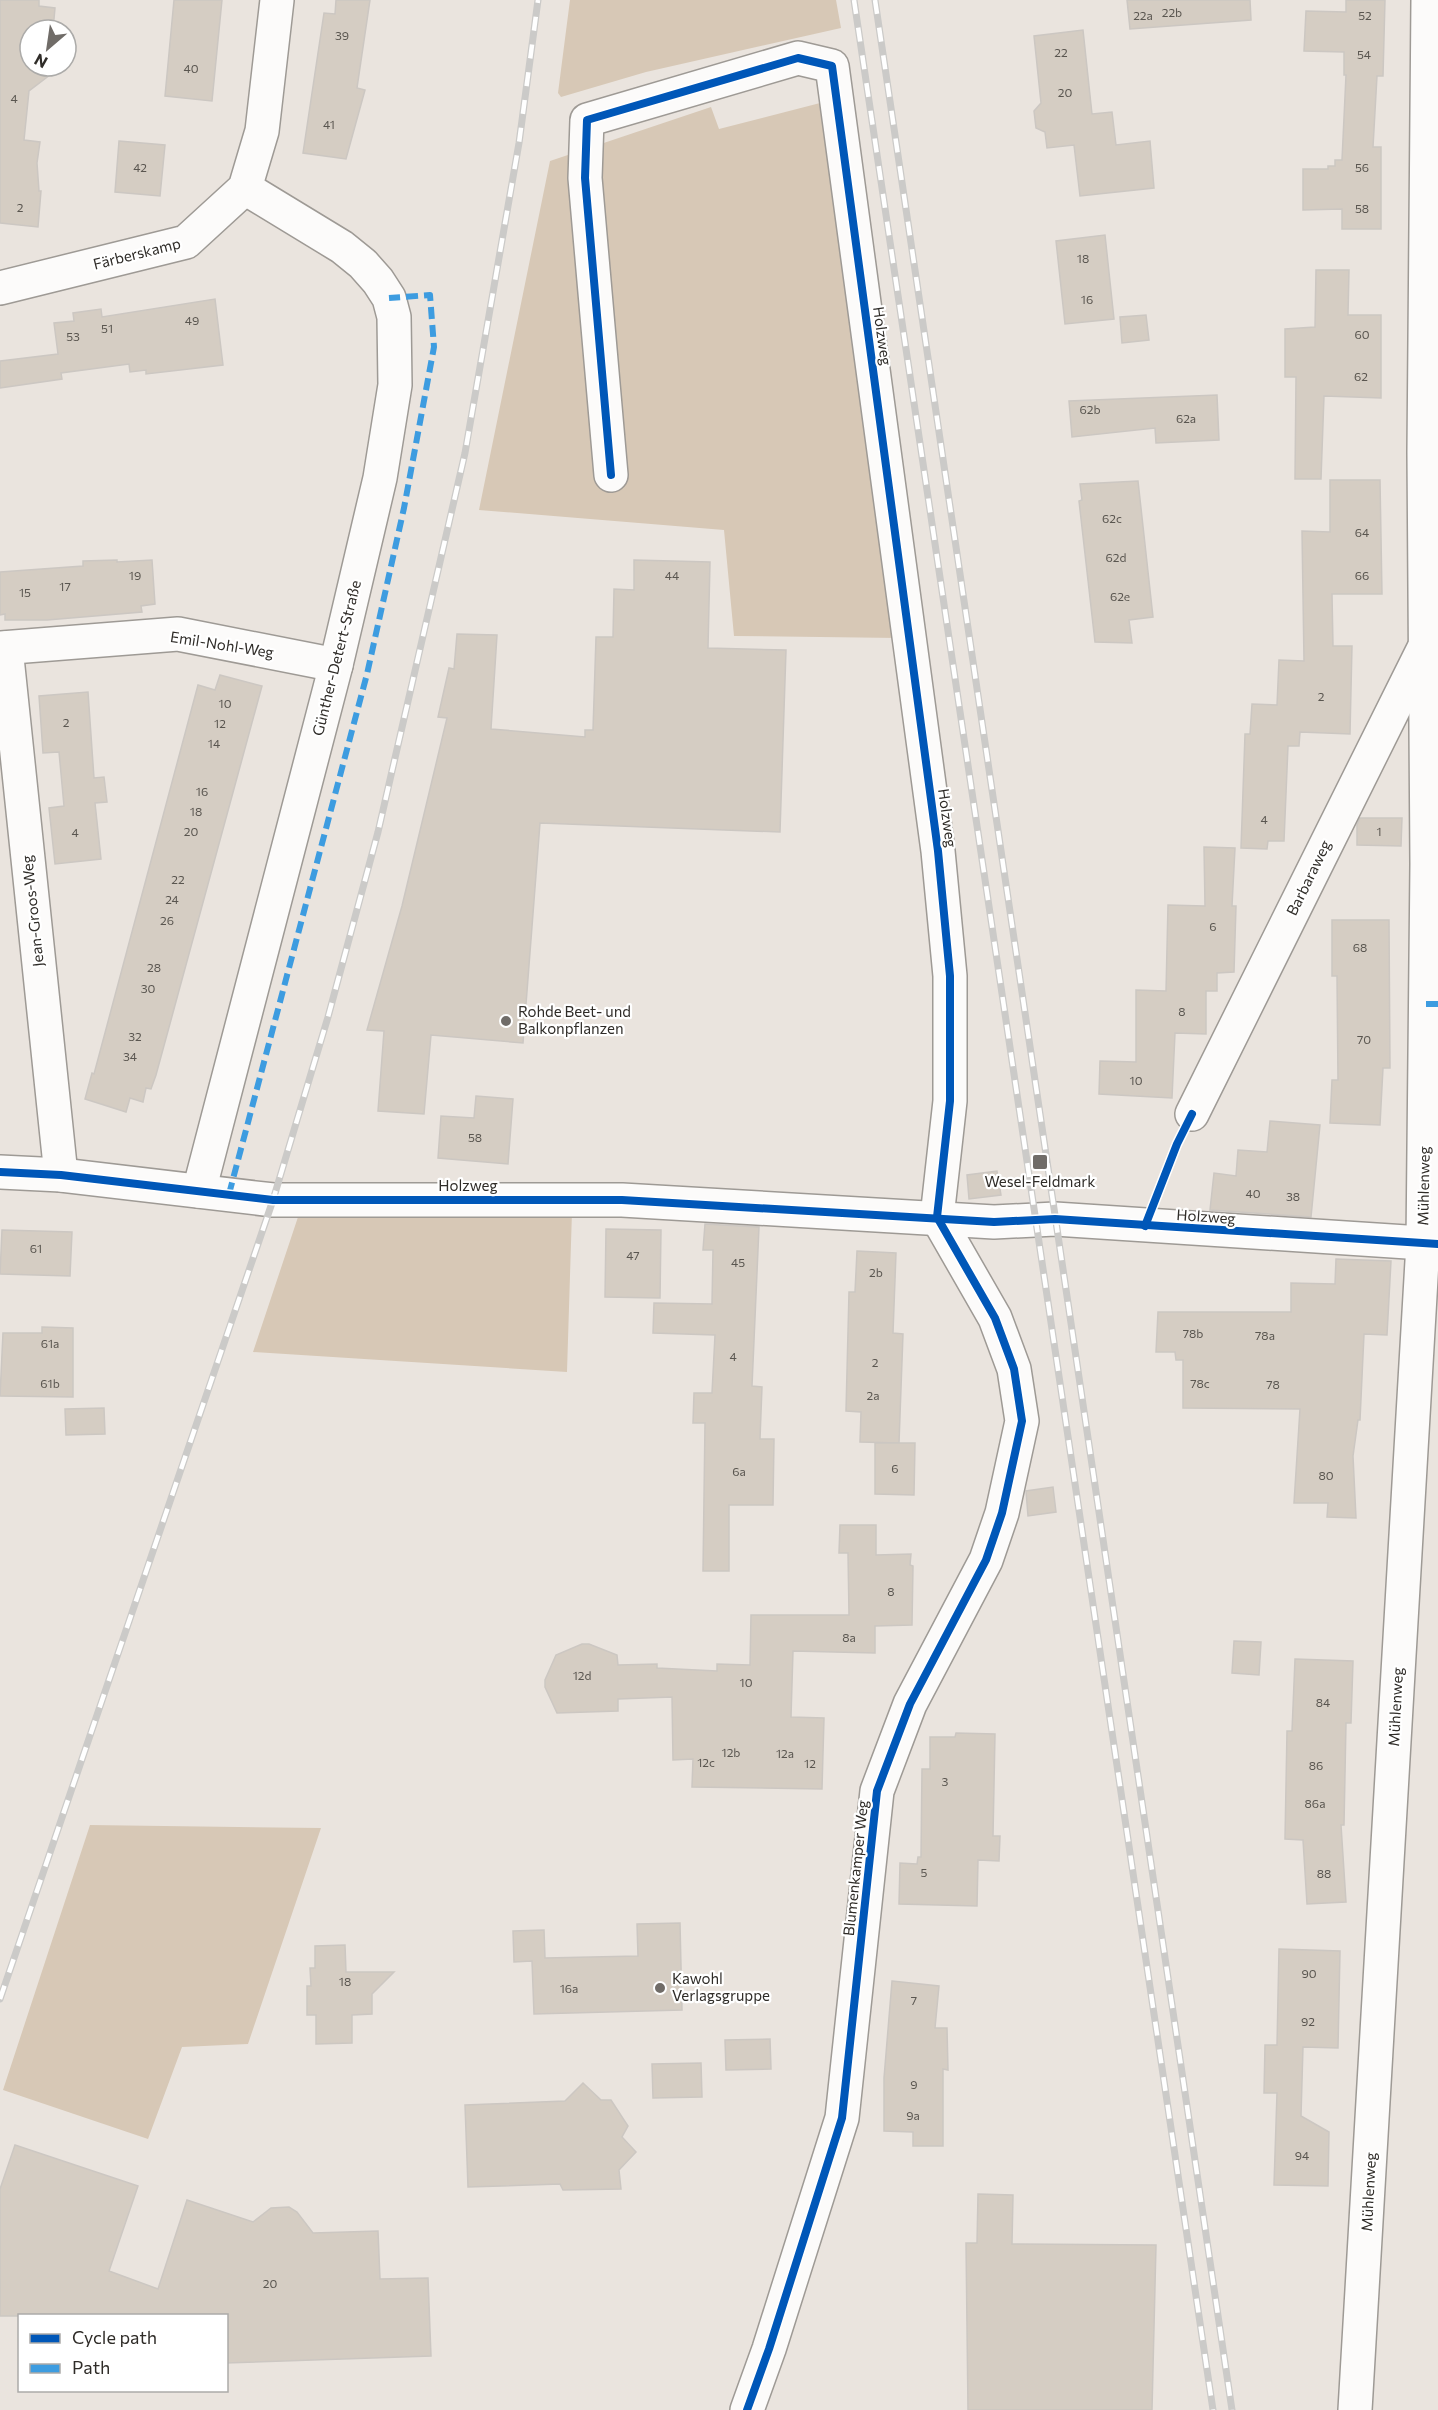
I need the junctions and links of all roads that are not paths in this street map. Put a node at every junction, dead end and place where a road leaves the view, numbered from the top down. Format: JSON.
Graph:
{"nodes":[{"id":1,"x":277,"y":0,"type":"edge"},
{"id":2,"x":1428,"y":0,"type":"edge"},
{"id":3,"x":245,"y":188,"type":"junction"},
{"id":4,"x":0,"y":288,"type":"edge"},
{"id":5,"x":611,"y":476,"type":"dead end"},
{"id":6,"x":1426,"y":643,"type":"junction"},
{"id":7,"x":3,"y":648,"type":"edge"},
{"id":8,"x":336,"y":665,"type":"junction"},
{"id":9,"x":1432,"y":1004,"type":"edge"},
{"id":10,"x":1192,"y":1114,"type":"dead end"},
{"id":11,"x":0,"y":1172,"type":"edge"},
{"id":12,"x":61,"y":1175,"type":"junction"},
{"id":13,"x":199,"y":1191,"type":"junction"},
{"id":14,"x":937,"y":1218,"type":"junction"},
{"id":15,"x":1431,"y":1244,"type":"edge"},
{"id":16,"x":747,"y":2410,"type":"edge"},
{"id":17,"x":1356,"y":2410,"type":"edge"}],
"edges":[{"from":1,"to":3,"type":"street"},
{"from":2,"to":6,"type":"street","name":"Mühlenweg"},
{"from":3,"to":4,"type":"street","name":"Färberskamp"},
{"from":3,"to":8,"type":"street","name":"Günther-Detert-Straße"},
{"from":5,"to":14,"type":"street","name":"Holzweg"},
{"from":6,"to":9,"type":"street","name":"Mühlenweg"},
{"from":6,"to":10,"type":"street","name":"Barbaraweg"},
{"from":7,"to":8,"type":"street","name":"Emil-Nohl-Weg"},
{"from":7,"to":12,"type":"street","name":"Jean-Groos-Weg"},
{"from":8,"to":13,"type":"street","name":"Günther-Detert-Straße"},
{"from":9,"to":15,"type":"street","name":"Mühlenweg"},
{"from":11,"to":12,"type":"street","name":"Holzweg"},
{"from":12,"to":13,"type":"street","name":"Holzweg"},
{"from":13,"to":14,"type":"street","name":"Holzweg"},
{"from":14,"to":15,"type":"street","name":"Holzweg"},
{"from":14,"to":16,"type":"street","name":"Blumenkamper Weg"},
{"from":15,"to":17,"type":"street","name":"Mühlenweg"}]}
